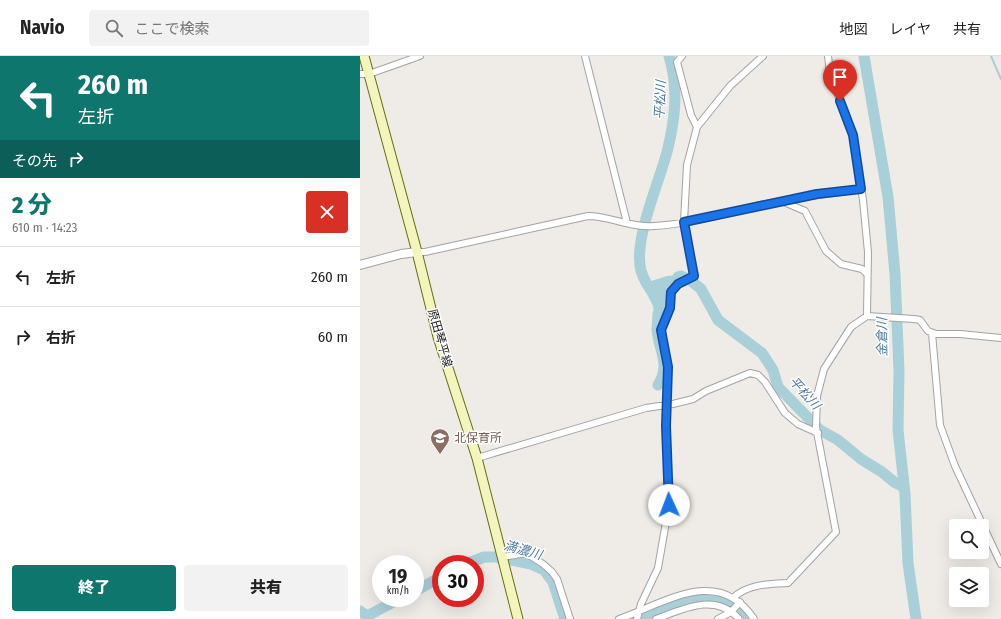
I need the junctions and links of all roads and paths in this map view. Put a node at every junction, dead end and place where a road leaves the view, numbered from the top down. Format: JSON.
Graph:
{"nodes":[{"id":1,"x":364,"y":56,"type":"edge"},
{"id":2,"x":420,"y":56,"type":"edge"},
{"id":3,"x":585,"y":56,"type":"edge"},
{"id":4,"x":682,"y":56,"type":"edge"},
{"id":5,"x":763,"y":56,"type":"edge"},
{"id":6,"x":828,"y":56,"type":"edge"},
{"id":7,"x":364,"y":74,"type":"edge"},
{"id":8,"x":697,"y":127,"type":"junction"},
{"id":9,"x":861,"y":189,"type":"junction"},
{"id":10,"x":781,"y":202,"type":"junction"},
{"id":11,"x":627,"y":222,"type":"junction"},
{"id":12,"x":684,"y":222,"type":"junction"},
{"id":13,"x":417,"y":252,"type":"junction"},
{"id":14,"x":360,"y":265,"type":"edge"},
{"id":15,"x":867,"y":274,"type":"junction"},
{"id":16,"x":866,"y":316,"type":"junction"},
{"id":17,"x":932,"y":333,"type":"junction"},
{"id":18,"x":1001,"y":338,"type":"edge"},
{"id":19,"x":666,"y":406,"type":"junction"},
{"id":20,"x":818,"y":433,"type":"junction"},
{"id":21,"x":477,"y":458,"type":"junction"},
{"id":22,"x":503,"y":557,"type":"junction"},
{"id":23,"x":1001,"y":564,"type":"edge"},
{"id":24,"x":732,"y":598,"type":"junction"},
{"id":25,"x":740,"y":603,"type":"junction"},
{"id":26,"x":732,"y":611,"type":"junction"},
{"id":27,"x":638,"y":614,"type":"edge"},
{"id":28,"x":518,"y":619,"type":"edge"},
{"id":29,"x":570,"y":619,"type":"edge"},
{"id":30,"x":619,"y":619,"type":"edge"},
{"id":31,"x":656,"y":619,"type":"edge"},
{"id":32,"x":718,"y":619,"type":"edge"},
{"id":33,"x":739,"y":619,"type":"edge"},
{"id":34,"x":754,"y":619,"type":"edge"}],
"edges":[{"from":1,"to":7,"type":"main road","name":"原田琴平線"},
{"from":2,"to":7,"type":"street"},
{"from":3,"to":11,"type":"street"},
{"from":4,"to":8,"type":"street"},
{"from":5,"to":8,"type":"street"},
{"from":6,"to":9,"type":"street"},
{"from":7,"to":13,"type":"main road","name":"原田琴平線"},
{"from":8,"to":12,"type":"street"},
{"from":9,"to":10,"type":"street"},
{"from":9,"to":15,"type":"street"},
{"from":10,"to":12,"type":"street"},
{"from":10,"to":15,"type":"street"},
{"from":11,"to":12,"type":"street"},
{"from":11,"to":13,"type":"street"},
{"from":12,"to":19,"type":"street"},
{"from":13,"to":14,"type":"street"},
{"from":13,"to":21,"type":"main road","name":"原田琴平線"},
{"from":15,"to":16,"type":"street"},
{"from":16,"to":17,"type":"street"},
{"from":16,"to":20,"type":"street"},
{"from":17,"to":18,"type":"street"},
{"from":17,"to":23,"type":"street"},
{"from":19,"to":20,"type":"street"},
{"from":19,"to":21,"type":"street"},
{"from":19,"to":27,"type":"street"},
{"from":20,"to":24,"type":"street"},
{"from":21,"to":22,"type":"main road","name":"原田琴平線"},
{"from":22,"to":28,"type":"main road","name":"原田琴平線"},
{"from":22,"to":29,"type":"street"},
{"from":24,"to":25,"type":"street"},
{"from":24,"to":27,"type":"street"},
{"from":25,"to":26,"type":"street"},
{"from":25,"to":34,"type":"street"},
{"from":26,"to":31,"type":"street"},
{"from":26,"to":32,"type":"street"},
{"from":26,"to":33,"type":"street"},
{"from":27,"to":30,"type":"street"}]}
